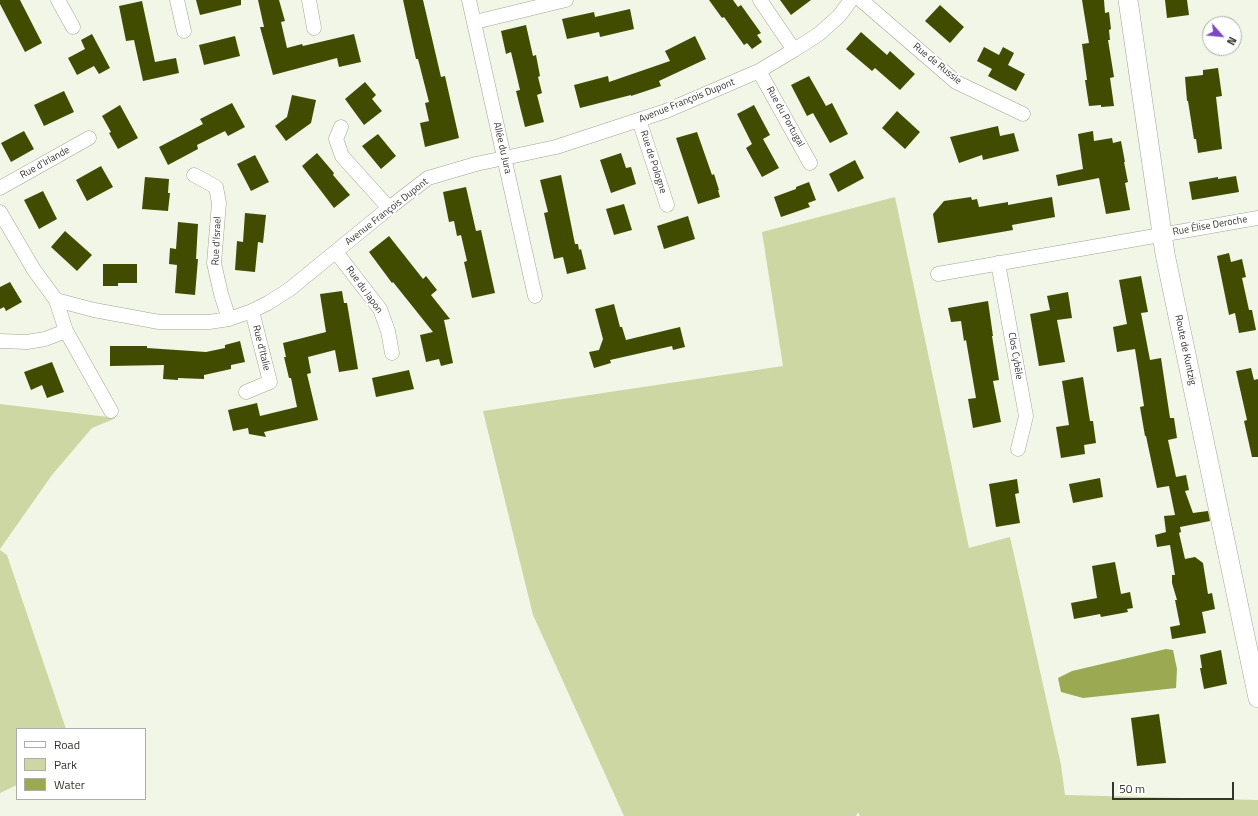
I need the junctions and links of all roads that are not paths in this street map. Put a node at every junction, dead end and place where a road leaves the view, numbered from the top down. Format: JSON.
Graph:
{"nodes":[{"id":1,"x":58,"y":0,"type":"edge"},
{"id":2,"x":177,"y":0,"type":"edge"},
{"id":3,"x":309,"y":0,"type":"edge"},
{"id":4,"x":469,"y":0,"type":"edge"},
{"id":5,"x":566,"y":0,"type":"edge"},
{"id":6,"x":760,"y":0,"type":"edge"},
{"id":7,"x":851,"y":0,"type":"edge"},
{"id":8,"x":861,"y":0,"type":"edge"},
{"id":9,"x":1128,"y":0,"type":"edge"},
{"id":10,"x":475,"y":22,"type":"junction"},
{"id":11,"x":73,"y":27,"type":"dead end"},
{"id":12,"x":314,"y":28,"type":"dead end"},
{"id":13,"x":184,"y":31,"type":"dead end"},
{"id":14,"x":794,"y":50,"type":"junction"},
{"id":15,"x":759,"y":71,"type":"junction"},
{"id":16,"x":1023,"y":114,"type":"dead end"},
{"id":17,"x":639,"y":120,"type":"junction"},
{"id":18,"x":341,"y":127,"type":"dead end"},
{"id":19,"x":89,"y":138,"type":"dead end"},
{"id":20,"x":505,"y":157,"type":"junction"},
{"id":21,"x":810,"y":163,"type":"dead end"},
{"id":22,"x":194,"y":175,"type":"dead end"},
{"id":23,"x":0,"y":188,"type":"edge"},
{"id":24,"x":667,"y":205,"type":"dead end"},
{"id":25,"x":389,"y":208,"type":"junction"},
{"id":26,"x":0,"y":212,"type":"edge"},
{"id":27,"x":1258,"y":218,"type":"edge"},
{"id":28,"x":1162,"y":235,"type":"junction"},
{"id":29,"x":336,"y":252,"type":"junction"},
{"id":30,"x":998,"y":263,"type":"junction"},
{"id":31,"x":938,"y":274,"type":"dead end"},
{"id":32,"x":535,"y":296,"type":"dead end"},
{"id":33,"x":56,"y":300,"type":"junction"},
{"id":34,"x":252,"y":312,"type":"junction"},
{"id":35,"x":229,"y":319,"type":"junction"},
{"id":36,"x":66,"y":331,"type":"junction"},
{"id":37,"x":0,"y":340,"type":"edge"},
{"id":38,"x":392,"y":353,"type":"dead end"},
{"id":39,"x":246,"y":392,"type":"dead end"},
{"id":40,"x":111,"y":411,"type":"dead end"},
{"id":41,"x":1018,"y":449,"type":"dead end"},
{"id":42,"x":1258,"y":698,"type":"edge"}],
"edges":[{"from":1,"to":11,"type":"street"},
{"from":2,"to":13,"type":"street"},
{"from":3,"to":12,"type":"street"},
{"from":4,"to":10,"type":"street","name":"Allée du Jura"},
{"from":5,"to":10,"type":"street"},
{"from":6,"to":14,"type":"street"},
{"from":7,"to":14,"type":"street","name":"Avenue François Dupont"},
{"from":8,"to":16,"type":"street","name":"Rue de Russie"},
{"from":9,"to":28,"type":"street","name":"Route de Kuntzig"},
{"from":10,"to":20,"type":"street","name":"Allée du Jura"},
{"from":14,"to":15,"type":"street","name":"Avenue François Dupont"},
{"from":15,"to":17,"type":"street","name":"Avenue François Dupont"},
{"from":15,"to":21,"type":"street","name":"Rue du Portugal"},
{"from":17,"to":20,"type":"street","name":"Avenue François Dupont"},
{"from":17,"to":24,"type":"street","name":"Rue de Pologne"},
{"from":18,"to":25,"type":"street"},
{"from":19,"to":23,"type":"street","name":"Rue d'Irlande"},
{"from":20,"to":25,"type":"street","name":"Avenue François Dupont"},
{"from":20,"to":32,"type":"street","name":"Allée du Jura"},
{"from":22,"to":35,"type":"street","name":"Rue d'Israel"},
{"from":25,"to":29,"type":"street","name":"Avenue François Dupont"},
{"from":26,"to":33,"type":"street"},
{"from":27,"to":28,"type":"street","name":"Rue Élise Deroche"},
{"from":28,"to":30,"type":"street"},
{"from":28,"to":42,"type":"street","name":"Route de Kuntzig"},
{"from":29,"to":34,"type":"street","name":"Avenue François Dupont"},
{"from":29,"to":38,"type":"street","name":"Rue du Japon"},
{"from":30,"to":31,"type":"street"},
{"from":30,"to":41,"type":"street","name":"Clos Cybèle"},
{"from":33,"to":35,"type":"street","name":"Avenue François Dupont"},
{"from":33,"to":36,"type":"street"},
{"from":34,"to":35,"type":"street","name":"Avenue François Dupont"},
{"from":34,"to":39,"type":"street","name":"Rue d'Italie"},
{"from":36,"to":37,"type":"street"},
{"from":36,"to":40,"type":"street"}]}
